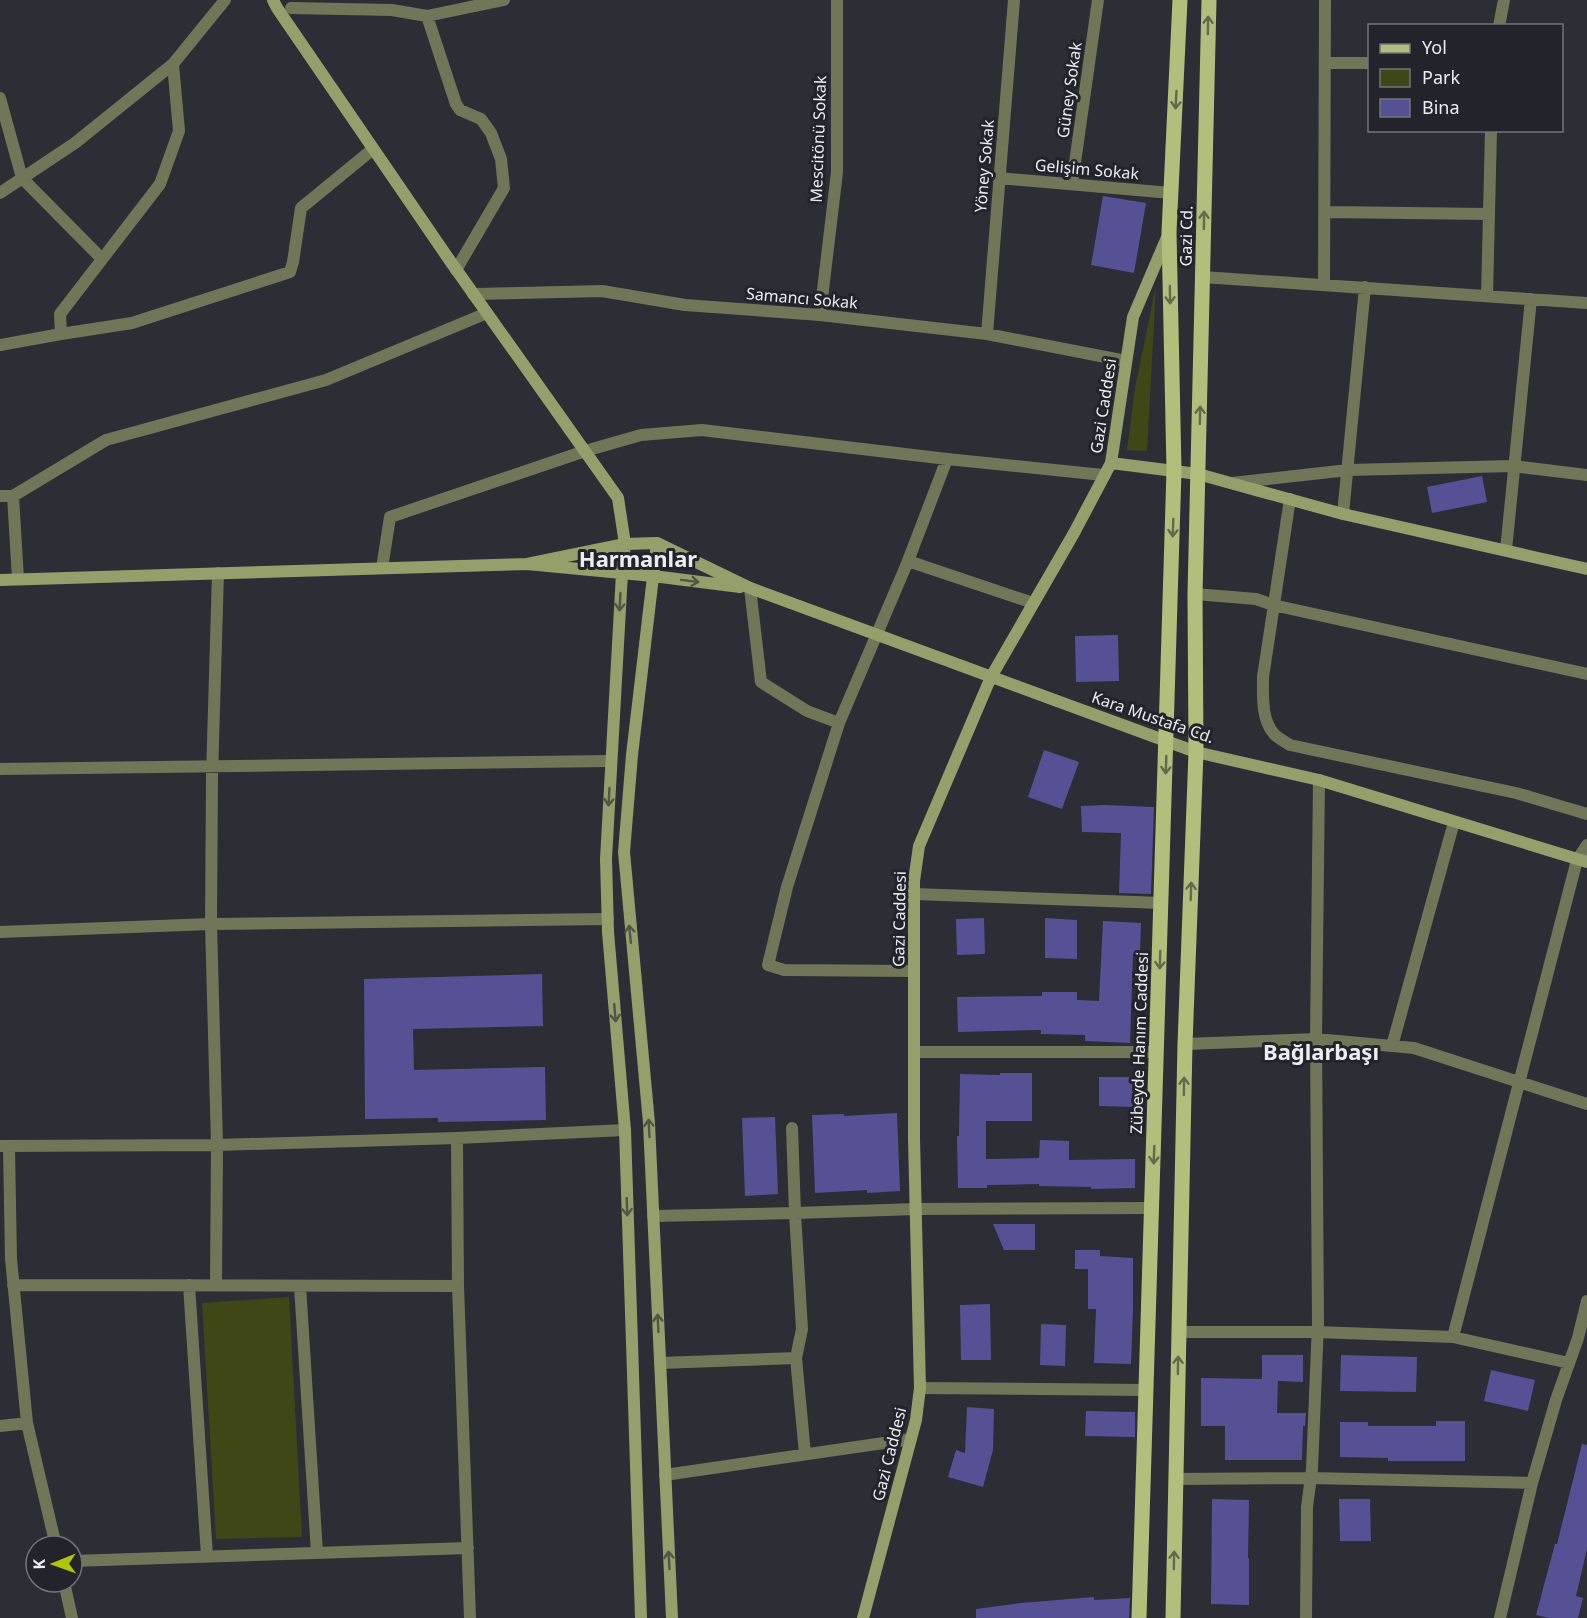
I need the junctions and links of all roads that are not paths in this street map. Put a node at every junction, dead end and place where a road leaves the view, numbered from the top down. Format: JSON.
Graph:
{"nodes":[{"id":1,"x":225,"y":0,"type":"edge"},
{"id":2,"x":273,"y":0,"type":"edge"},
{"id":3,"x":504,"y":0,"type":"edge"},
{"id":4,"x":837,"y":0,"type":"edge"},
{"id":5,"x":1014,"y":0,"type":"edge"},
{"id":6,"x":1098,"y":0,"type":"edge"},
{"id":7,"x":1180,"y":0,"type":"edge"},
{"id":8,"x":1209,"y":0,"type":"edge"},
{"id":9,"x":1325,"y":0,"type":"edge"},
{"id":10,"x":1504,"y":0,"type":"edge"},
{"id":11,"x":292,"y":4,"type":"edge"},
{"id":12,"x":427,"y":16,"type":"junction"},
{"id":13,"x":288,"y":24,"type":"junction"},
{"id":14,"x":1499,"y":24,"type":"edge"},
{"id":15,"x":1325,"y":63,"type":"junction"},
{"id":16,"x":1368,"y":63,"type":"edge"},
{"id":17,"x":173,"y":64,"type":"junction"},
{"id":18,"x":0,"y":98,"type":"edge"},
{"id":19,"x":1491,"y":132,"type":"edge"},
{"id":20,"x":373,"y":149,"type":"junction"},
{"id":21,"x":22,"y":178,"type":"junction"},
{"id":22,"x":999,"y":178,"type":"junction"},
{"id":23,"x":1072,"y":184,"type":"junction"},
{"id":24,"x":0,"y":193,"type":"edge"},
{"id":25,"x":1171,"y":193,"type":"junction"},
{"id":26,"x":1324,"y":212,"type":"junction"},
{"id":27,"x":1489,"y":214,"type":"junction"},
{"id":28,"x":1169,"y":232,"type":"junction"},
{"id":29,"x":102,"y":259,"type":"junction"},
{"id":30,"x":456,"y":270,"type":"junction"},
{"id":31,"x":1203,"y":277,"type":"junction"},
{"id":32,"x":1324,"y":284,"type":"junction"},
{"id":33,"x":1365,"y":287,"type":"junction"},
{"id":34,"x":472,"y":294,"type":"junction"},
{"id":35,"x":1487,"y":296,"type":"junction"},
{"id":36,"x":1531,"y":299,"type":"junction"},
{"id":37,"x":1587,"y":303,"type":"edge"},
{"id":38,"x":487,"y":313,"type":"junction"},
{"id":39,"x":820,"y":315,"type":"junction"},
{"id":40,"x":60,"y":334,"type":"junction"},
{"id":41,"x":987,"y":334,"type":"junction"},
{"id":42,"x":0,"y":345,"type":"edge"},
{"id":43,"x":1126,"y":361,"type":"junction"},
{"id":44,"x":585,"y":452,"type":"junction"},
{"id":45,"x":946,"y":459,"type":"junction"},
{"id":46,"x":1111,"y":463,"type":"junction"},
{"id":47,"x":1514,"y":466,"type":"junction"},
{"id":48,"x":1174,"y":470,"type":"junction"},
{"id":49,"x":1348,"y":470,"type":"junction"},
{"id":50,"x":1198,"y":474,"type":"junction"},
{"id":51,"x":1587,"y":474,"type":"edge"},
{"id":52,"x":1103,"y":475,"type":"junction"},
{"id":53,"x":1231,"y":483,"type":"junction"},
{"id":54,"x":6,"y":496,"type":"edge"},
{"id":55,"x":1290,"y":499,"type":"junction"},
{"id":56,"x":1343,"y":513,"type":"junction"},
{"id":57,"x":657,"y":543,"type":"junction"},
{"id":58,"x":625,"y":544,"type":"junction"},
{"id":59,"x":1506,"y":550,"type":"junction"},
{"id":60,"x":908,"y":561,"type":"junction"},
{"id":61,"x":527,"y":564,"type":"junction"},
{"id":62,"x":382,"y":568,"type":"junction"},
{"id":63,"x":1587,"y":569,"type":"edge"},
{"id":64,"x":218,"y":573,"type":"junction"},
{"id":65,"x":622,"y":573,"type":"junction"},
{"id":66,"x":653,"y":576,"type":"junction"},
{"id":67,"x":18,"y":579,"type":"junction"},
{"id":68,"x":0,"y":580,"type":"edge"},
{"id":69,"x":750,"y":588,"type":"junction"},
{"id":70,"x":1196,"y":594,"type":"junction"},
{"id":71,"x":1033,"y":603,"type":"junction"},
{"id":72,"x":1273,"y":604,"type":"junction"},
{"id":73,"x":878,"y":635,"type":"junction"},
{"id":74,"x":1587,"y":674,"type":"edge"},
{"id":75,"x":991,"y":677,"type":"junction"},
{"id":76,"x":839,"y":723,"type":"junction"},
{"id":77,"x":1167,"y":741,"type":"junction"},
{"id":78,"x":1196,"y":752,"type":"junction"},
{"id":79,"x":610,"y":761,"type":"junction"},
{"id":80,"x":212,"y":765,"type":"junction"},
{"id":81,"x":0,"y":769,"type":"edge"},
{"id":82,"x":1319,"y":780,"type":"junction"},
{"id":83,"x":1587,"y":814,"type":"edge"},
{"id":84,"x":1454,"y":822,"type":"junction"},
{"id":85,"x":1587,"y":845,"type":"edge"},
{"id":86,"x":1582,"y":861,"type":"edge"},
{"id":87,"x":914,"y":894,"type":"junction"},
{"id":88,"x":1162,"y":903,"type":"junction"},
{"id":89,"x":608,"y":918,"type":"junction"},
{"id":90,"x":212,"y":924,"type":"junction"},
{"id":91,"x":0,"y":932,"type":"edge"},
{"id":92,"x":914,"y":971,"type":"junction"},
{"id":93,"x":1316,"y":1039,"type":"junction"},
{"id":94,"x":1185,"y":1044,"type":"junction"},
{"id":95,"x":1392,"y":1046,"type":"junction"},
{"id":96,"x":914,"y":1052,"type":"junction"},
{"id":97,"x":1157,"y":1052,"type":"junction"},
{"id":98,"x":1519,"y":1082,"type":"junction"},
{"id":99,"x":1587,"y":1104,"type":"edge"},
{"id":100,"x":792,"y":1128,"type":"dead end"},
{"id":101,"x":625,"y":1130,"type":"junction"},
{"id":102,"x":457,"y":1138,"type":"junction"},
{"id":103,"x":217,"y":1145,"type":"junction"},
{"id":104,"x":4,"y":1146,"type":"edge"},
{"id":105,"x":1152,"y":1208,"type":"junction"},
{"id":106,"x":916,"y":1209,"type":"junction"},
{"id":107,"x":795,"y":1213,"type":"junction"},
{"id":108,"x":653,"y":1216,"type":"junction"},
{"id":109,"x":13,"y":1284,"type":"junction"},
{"id":110,"x":189,"y":1285,"type":"junction"},
{"id":111,"x":216,"y":1285,"type":"junction"},
{"id":112,"x":300,"y":1286,"type":"junction"},
{"id":113,"x":458,"y":1286,"type":"junction"},
{"id":114,"x":1587,"y":1301,"type":"edge"},
{"id":115,"x":1585,"y":1317,"type":"edge"},
{"id":116,"x":1179,"y":1332,"type":"junction"},
{"id":117,"x":1317,"y":1332,"type":"junction"},
{"id":118,"x":1453,"y":1337,"type":"junction"},
{"id":119,"x":796,"y":1359,"type":"junction"},
{"id":120,"x":660,"y":1363,"type":"junction"},
{"id":121,"x":1569,"y":1363,"type":"junction"},
{"id":122,"x":920,"y":1388,"type":"junction"},
{"id":123,"x":1146,"y":1390,"type":"junction"},
{"id":124,"x":27,"y":1423,"type":"junction"},
{"id":125,"x":0,"y":1426,"type":"edge"},
{"id":126,"x":911,"y":1439,"type":"junction"},
{"id":127,"x":805,"y":1454,"type":"junction"},
{"id":128,"x":665,"y":1475,"type":"junction"},
{"id":129,"x":1311,"y":1478,"type":"junction"},
{"id":130,"x":1176,"y":1479,"type":"junction"},
{"id":131,"x":1532,"y":1483,"type":"junction"},
{"id":132,"x":53,"y":1534,"type":"edge"},
{"id":133,"x":468,"y":1548,"type":"junction"},
{"id":134,"x":317,"y":1553,"type":"junction"},
{"id":135,"x":207,"y":1556,"type":"junction"},
{"id":136,"x":84,"y":1561,"type":"edge"},
{"id":137,"x":67,"y":1594,"type":"edge"},
{"id":138,"x":72,"y":1618,"type":"edge"},
{"id":139,"x":470,"y":1618,"type":"edge"},
{"id":140,"x":641,"y":1618,"type":"edge"},
{"id":141,"x":672,"y":1618,"type":"edge"},
{"id":142,"x":863,"y":1618,"type":"edge"},
{"id":143,"x":1139,"y":1618,"type":"edge"},
{"id":144,"x":1173,"y":1618,"type":"edge"},
{"id":145,"x":1306,"y":1618,"type":"edge"},
{"id":146,"x":1500,"y":1618,"type":"edge"}],
"edges":[{"from":1,"to":17,"type":"street"},
{"from":2,"to":13,"type":"street"},
{"from":3,"to":12,"type":"street"},
{"from":4,"to":39,"type":"street","name":"Mescitönü Sokak"},
{"from":5,"to":22,"type":"street","name":"Yöney Sokak"},
{"from":6,"to":23,"type":"street","name":"Güney Sokak"},
{"from":7,"to":25,"type":"main road","name":"Gazi Cd.","one_way":true},
{"from":31,"to":8,"type":"main road","name":"Gazi Cd.","one_way":true},
{"from":9,"to":15,"type":"street"},
{"from":10,"to":14,"type":"street"},
{"from":11,"to":12,"type":"street"},
{"from":11,"to":13,"type":"street"},
{"from":12,"to":30,"type":"street"},
{"from":13,"to":20,"type":"street"},
{"from":15,"to":16,"type":"street"},
{"from":15,"to":26,"type":"street"},
{"from":17,"to":21,"type":"street"},
{"from":17,"to":29,"type":"street"},
{"from":18,"to":21,"type":"street"},
{"from":19,"to":27,"type":"street"},
{"from":20,"to":30,"type":"street"},
{"from":20,"to":40,"type":"street"},
{"from":21,"to":24,"type":"street"},
{"from":21,"to":29,"type":"street"},
{"from":22,"to":23,"type":"street","name":"Gelişim Sokak"},
{"from":22,"to":41,"type":"street","name":"Yöney Sokak"},
{"from":23,"to":25,"type":"street","name":"Gelişim Sokak"},
{"from":25,"to":28,"type":"main road","name":"Gazi Cd."},
{"from":26,"to":27,"type":"street"},
{"from":26,"to":32,"type":"street"},
{"from":27,"to":35,"type":"street"},
{"from":28,"to":43,"type":"street","name":"Gazi Caddesi"},
{"from":28,"to":48,"type":"main road","name":"Gazi Cd.","one_way":true},
{"from":29,"to":40,"type":"street"},
{"from":30,"to":34,"type":"street"},
{"from":31,"to":32,"type":"street"},
{"from":50,"to":31,"type":"main road","name":"Gazi Cd.","one_way":true},
{"from":32,"to":33,"type":"street"},
{"from":33,"to":35,"type":"street"},
{"from":33,"to":49,"type":"street"},
{"from":34,"to":38,"type":"street"},
{"from":34,"to":39,"type":"street","name":"Samancı Sokak"},
{"from":35,"to":36,"type":"street"},
{"from":36,"to":37,"type":"street"},
{"from":36,"to":47,"type":"street"},
{"from":38,"to":44,"type":"street"},
{"from":38,"to":54,"type":"street"},
{"from":39,"to":41,"type":"street","name":"Samancı Sokak"},
{"from":40,"to":42,"type":"street"},
{"from":41,"to":43,"type":"street","name":"Samancı Sokak"},
{"from":43,"to":46,"type":"street","name":"Gazi Caddesi"},
{"from":44,"to":45,"type":"street"},
{"from":44,"to":58,"type":"street"},
{"from":44,"to":62,"type":"street"},
{"from":45,"to":52,"type":"street"},
{"from":45,"to":60,"type":"street"},
{"from":46,"to":48,"type":"street"},
{"from":46,"to":52,"type":"street","name":"Gazi Caddesi"},
{"from":47,"to":49,"type":"street"},
{"from":47,"to":51,"type":"street"},
{"from":47,"to":59,"type":"street"},
{"from":48,"to":50,"type":"street"},
{"from":48,"to":77,"type":"main road","name":"Zübeyde Hanım Caddesi","one_way":true},
{"from":49,"to":53,"type":"street"},
{"from":49,"to":56,"type":"street"},
{"from":50,"to":53,"type":"street"},
{"from":50,"to":70,"type":"main road","name":"Gazi Cd."},
{"from":52,"to":71,"type":"street","name":"Gazi Caddesi"},
{"from":53,"to":55,"type":"street"},
{"from":54,"to":67,"type":"street"},
{"from":55,"to":56,"type":"street"},
{"from":55,"to":72,"type":"street"},
{"from":56,"to":59,"type":"street"},
{"from":57,"to":58,"type":"street"},
{"from":57,"to":66,"type":"street"},
{"from":57,"to":69,"type":"street"},
{"from":58,"to":61,"type":"street"},
{"from":58,"to":65,"type":"street"},
{"from":59,"to":63,"type":"street"},
{"from":60,"to":71,"type":"street"},
{"from":60,"to":73,"type":"street"},
{"from":61,"to":62,"type":"street"},
{"from":61,"to":65,"type":"street"},
{"from":62,"to":64,"type":"street"},
{"from":64,"to":67,"type":"street"},
{"from":64,"to":80,"type":"street"},
{"from":65,"to":66,"type":"street"},
{"from":65,"to":79,"type":"street","one_way":true},
{"from":66,"to":69,"type":"street","one_way":true},
{"from":108,"to":66,"type":"street","one_way":true},
{"from":67,"to":68,"type":"street"},
{"from":69,"to":73,"type":"street","name":"Kara Mustafa Cd."},
{"from":69,"to":76,"type":"street"},
{"from":70,"to":72,"type":"street"},
{"from":70,"to":78,"type":"main road","name":"Gazi Cd."},
{"from":71,"to":75,"type":"street","name":"Gazi Caddesi"},
{"from":72,"to":74,"type":"street"},
{"from":72,"to":83,"type":"street"},
{"from":73,"to":75,"type":"street","name":"Kara Mustafa Cd."},
{"from":73,"to":76,"type":"street"},
{"from":75,"to":77,"type":"street","name":"Kara Mustafa Cd."},
{"from":75,"to":87,"type":"street","name":"Gazi Caddesi"},
{"from":76,"to":92,"type":"street"},
{"from":77,"to":78,"type":"street","name":"Kara Mustafa Cd."},
{"from":77,"to":88,"type":"main road","name":"Zübeyde Hanım Caddesi","one_way":true},
{"from":78,"to":82,"type":"street","name":"Kara Mustafa Cd."},
{"from":94,"to":78,"type":"main road","name":"Gazi Cd.","one_way":true},
{"from":79,"to":80,"type":"street"},
{"from":79,"to":89,"type":"street","one_way":true},
{"from":80,"to":81,"type":"street"},
{"from":80,"to":90,"type":"street"},
{"from":82,"to":84,"type":"street","name":"Kara Mustafa Cd."},
{"from":82,"to":93,"type":"street"},
{"from":84,"to":86,"type":"street","name":"Kara Mustafa Cd."},
{"from":84,"to":95,"type":"street"},
{"from":85,"to":86,"type":"street"},
{"from":86,"to":98,"type":"street"},
{"from":87,"to":88,"type":"street"},
{"from":87,"to":92,"type":"street","name":"Gazi Caddesi"},
{"from":88,"to":97,"type":"main road","name":"Zübeyde Hanım Caddesi","one_way":true},
{"from":89,"to":90,"type":"street"},
{"from":89,"to":101,"type":"street","one_way":true},
{"from":90,"to":91,"type":"street"},
{"from":90,"to":103,"type":"street"},
{"from":92,"to":96,"type":"street","name":"Gazi Caddesi"},
{"from":93,"to":94,"type":"street"},
{"from":93,"to":95,"type":"street"},
{"from":93,"to":117,"type":"street"},
{"from":116,"to":94,"type":"main road","name":"Gazi Cd.","one_way":true},
{"from":95,"to":98,"type":"street"},
{"from":96,"to":97,"type":"street"},
{"from":96,"to":106,"type":"street","name":"Gazi Caddesi"},
{"from":97,"to":105,"type":"main road","name":"Zübeyde Hanım Caddesi","one_way":true},
{"from":98,"to":99,"type":"street"},
{"from":98,"to":118,"type":"street"},
{"from":100,"to":107,"type":"street"},
{"from":101,"to":102,"type":"street"},
{"from":101,"to":140,"type":"street","one_way":true},
{"from":102,"to":103,"type":"street"},
{"from":102,"to":113,"type":"street"},
{"from":103,"to":104,"type":"street"},
{"from":103,"to":111,"type":"street"},
{"from":104,"to":109,"type":"street"},
{"from":105,"to":106,"type":"street"},
{"from":105,"to":123,"type":"main road","name":"Zübeyde Hanım Caddesi"},
{"from":106,"to":107,"type":"street"},
{"from":106,"to":122,"type":"street","name":"Gazi Caddesi"},
{"from":107,"to":108,"type":"street"},
{"from":107,"to":119,"type":"street"},
{"from":120,"to":108,"type":"street","one_way":true},
{"from":109,"to":110,"type":"street"},
{"from":109,"to":124,"type":"street"},
{"from":110,"to":111,"type":"street"},
{"from":110,"to":135,"type":"street"},
{"from":111,"to":112,"type":"street"},
{"from":112,"to":113,"type":"street"},
{"from":112,"to":134,"type":"street"},
{"from":113,"to":133,"type":"street"},
{"from":114,"to":115,"type":"street"},
{"from":115,"to":121,"type":"street"},
{"from":116,"to":117,"type":"street"},
{"from":130,"to":116,"type":"main road","name":"Gazi Cd.","one_way":true},
{"from":117,"to":118,"type":"street"},
{"from":117,"to":129,"type":"street"},
{"from":118,"to":121,"type":"street"},
{"from":119,"to":120,"type":"street"},
{"from":119,"to":127,"type":"street"},
{"from":120,"to":128,"type":"street"},
{"from":121,"to":131,"type":"street"},
{"from":122,"to":123,"type":"street"},
{"from":122,"to":126,"type":"street","name":"Gazi Caddesi"},
{"from":123,"to":143,"type":"main road","name":"Zübeyde Hanım Caddesi"},
{"from":124,"to":125,"type":"street"},
{"from":124,"to":132,"type":"street"},
{"from":126,"to":127,"type":"street"},
{"from":126,"to":142,"type":"street","name":"Gazi Caddesi"},
{"from":127,"to":128,"type":"street"},
{"from":141,"to":128,"type":"street","one_way":true},
{"from":129,"to":130,"type":"street"},
{"from":129,"to":131,"type":"street"},
{"from":129,"to":145,"type":"street"},
{"from":144,"to":130,"type":"main road","name":"Gazi Cd.","one_way":true},
{"from":131,"to":146,"type":"street"},
{"from":133,"to":134,"type":"street"},
{"from":133,"to":139,"type":"street"},
{"from":134,"to":135,"type":"street"},
{"from":135,"to":136,"type":"street"},
{"from":137,"to":138,"type":"street"}]}
